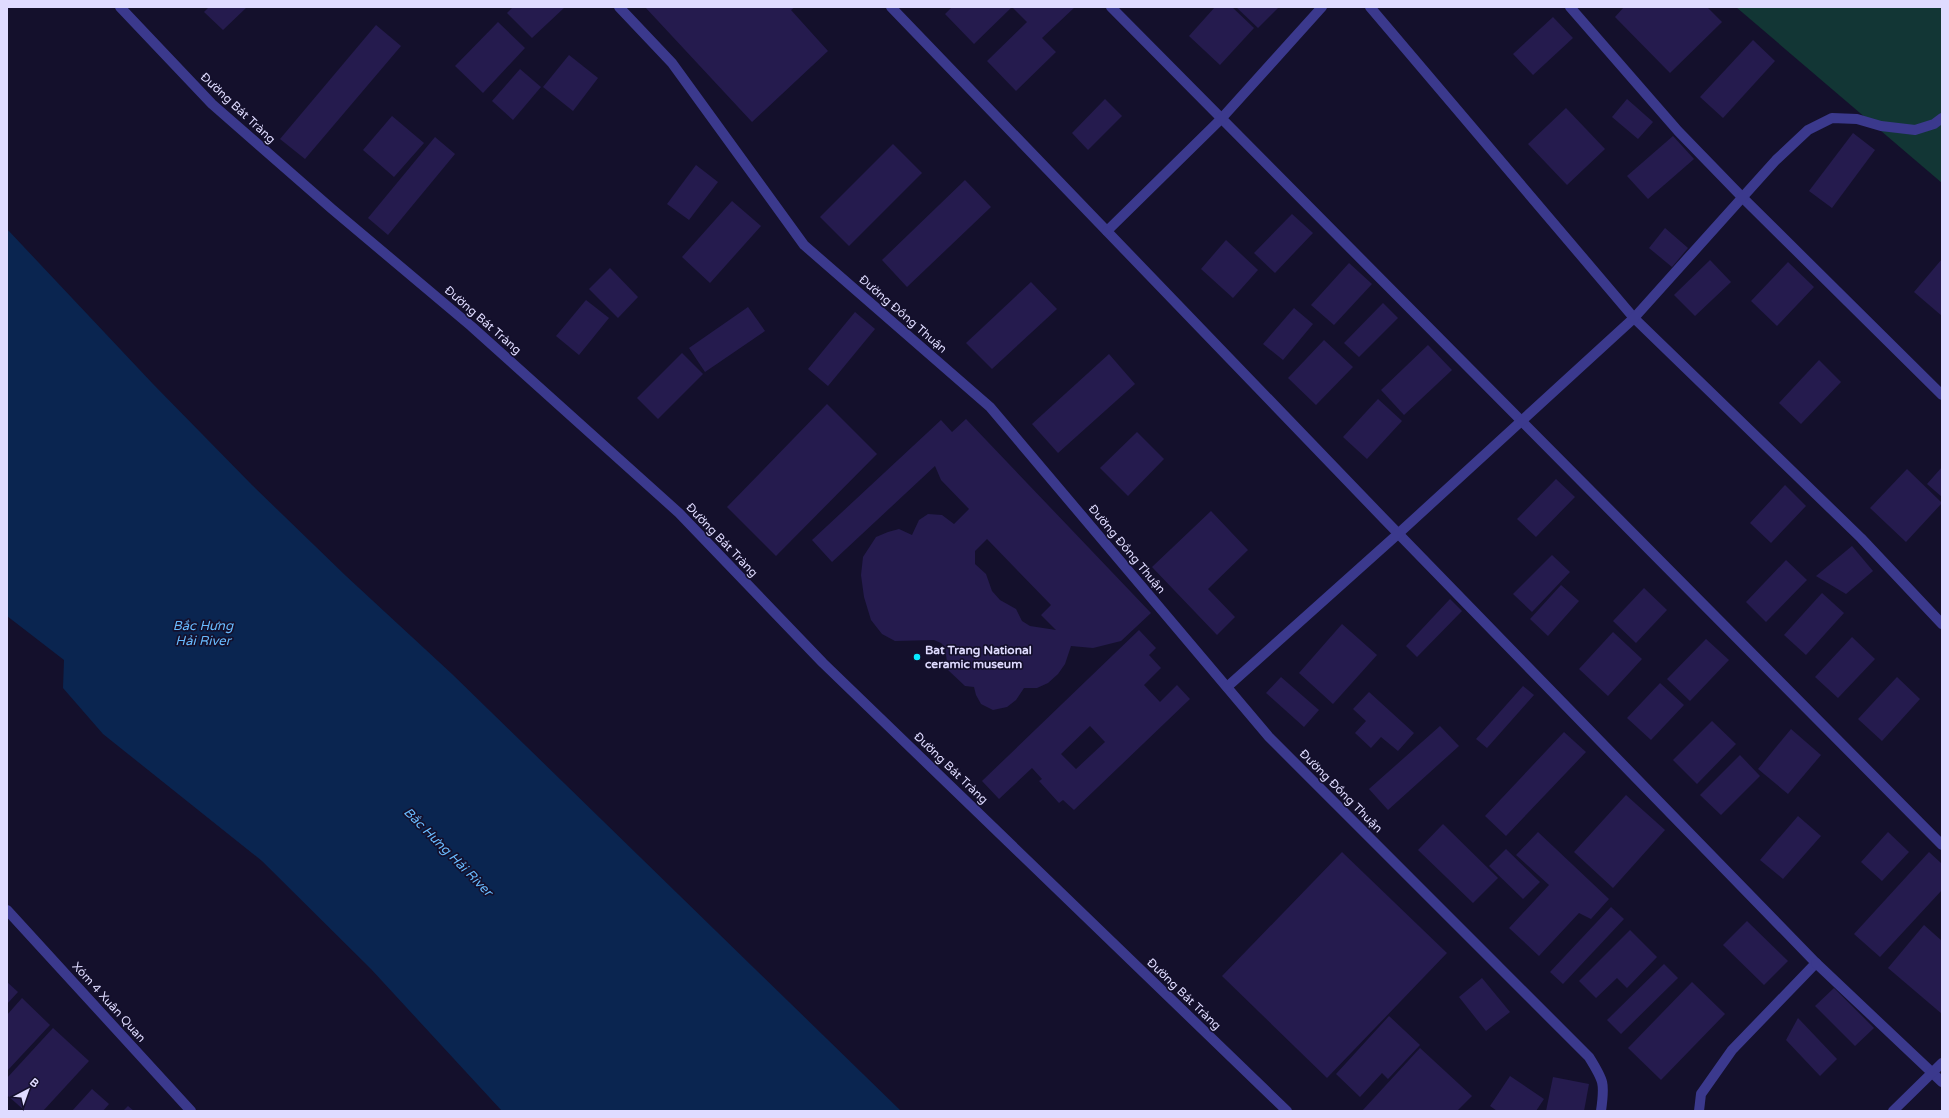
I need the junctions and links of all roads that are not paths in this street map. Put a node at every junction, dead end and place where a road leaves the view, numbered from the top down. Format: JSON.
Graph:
{"nodes":[{"id":1,"x":120,"y":7,"type":"edge"},
{"id":2,"x":619,"y":7,"type":"edge"},
{"id":3,"x":891,"y":7,"type":"edge"},
{"id":4,"x":1111,"y":7,"type":"edge"},
{"id":5,"x":1322,"y":7,"type":"edge"},
{"id":6,"x":1370,"y":7,"type":"edge"},
{"id":7,"x":1570,"y":7,"type":"edge"},
{"id":8,"x":1942,"y":118,"type":"edge"},
{"id":9,"x":1221,"y":120,"type":"junction"},
{"id":10,"x":1742,"y":197,"type":"junction"},
{"id":11,"x":1107,"y":231,"type":"junction"},
{"id":12,"x":1634,"y":318,"type":"junction"},
{"id":13,"x":1942,"y":395,"type":"edge"},
{"id":14,"x":1522,"y":421,"type":"junction"},
{"id":15,"x":1399,"y":533,"type":"junction"},
{"id":16,"x":1942,"y":624,"type":"edge"},
{"id":17,"x":1226,"y":687,"type":"junction"},
{"id":18,"x":1942,"y":845,"type":"edge"},
{"id":19,"x":7,"y":910,"type":"edge"},
{"id":20,"x":1816,"y":963,"type":"junction"},
{"id":21,"x":1942,"y":1063,"type":"edge"},
{"id":22,"x":1931,"y":1072,"type":"junction"},
{"id":23,"x":1942,"y":1082,"type":"edge"},
{"id":24,"x":191,"y":1111,"type":"edge"},
{"id":25,"x":1287,"y":1111,"type":"edge"},
{"id":26,"x":1601,"y":1111,"type":"edge"},
{"id":27,"x":1700,"y":1111,"type":"edge"},
{"id":28,"x":1893,"y":1111,"type":"edge"}],
"edges":[{"from":1,"to":25,"type":"street","name":"Đường Bát Tràng"},
{"from":2,"to":17,"type":"street","name":"Đường Đồng Thuận"},
{"from":3,"to":11,"type":"street"},
{"from":4,"to":9,"type":"street"},
{"from":5,"to":9,"type":"street"},
{"from":6,"to":12,"type":"street"},
{"from":7,"to":10,"type":"street"},
{"from":8,"to":10,"type":"street"},
{"from":9,"to":11,"type":"street"},
{"from":9,"to":14,"type":"street"},
{"from":10,"to":12,"type":"street"},
{"from":10,"to":13,"type":"street"},
{"from":11,"to":15,"type":"street"},
{"from":12,"to":14,"type":"street"},
{"from":12,"to":16,"type":"street"},
{"from":14,"to":15,"type":"street"},
{"from":14,"to":18,"type":"street"},
{"from":15,"to":17,"type":"street"},
{"from":15,"to":20,"type":"street"},
{"from":17,"to":26,"type":"street","name":"Đường Đồng Thuận"},
{"from":19,"to":24,"type":"street","name":"Xóm 4 Xuân Quan"},
{"from":20,"to":22,"type":"street"},
{"from":20,"to":27,"type":"street"},
{"from":21,"to":22,"type":"street"},
{"from":22,"to":23,"type":"street"},
{"from":22,"to":28,"type":"street"}]}
